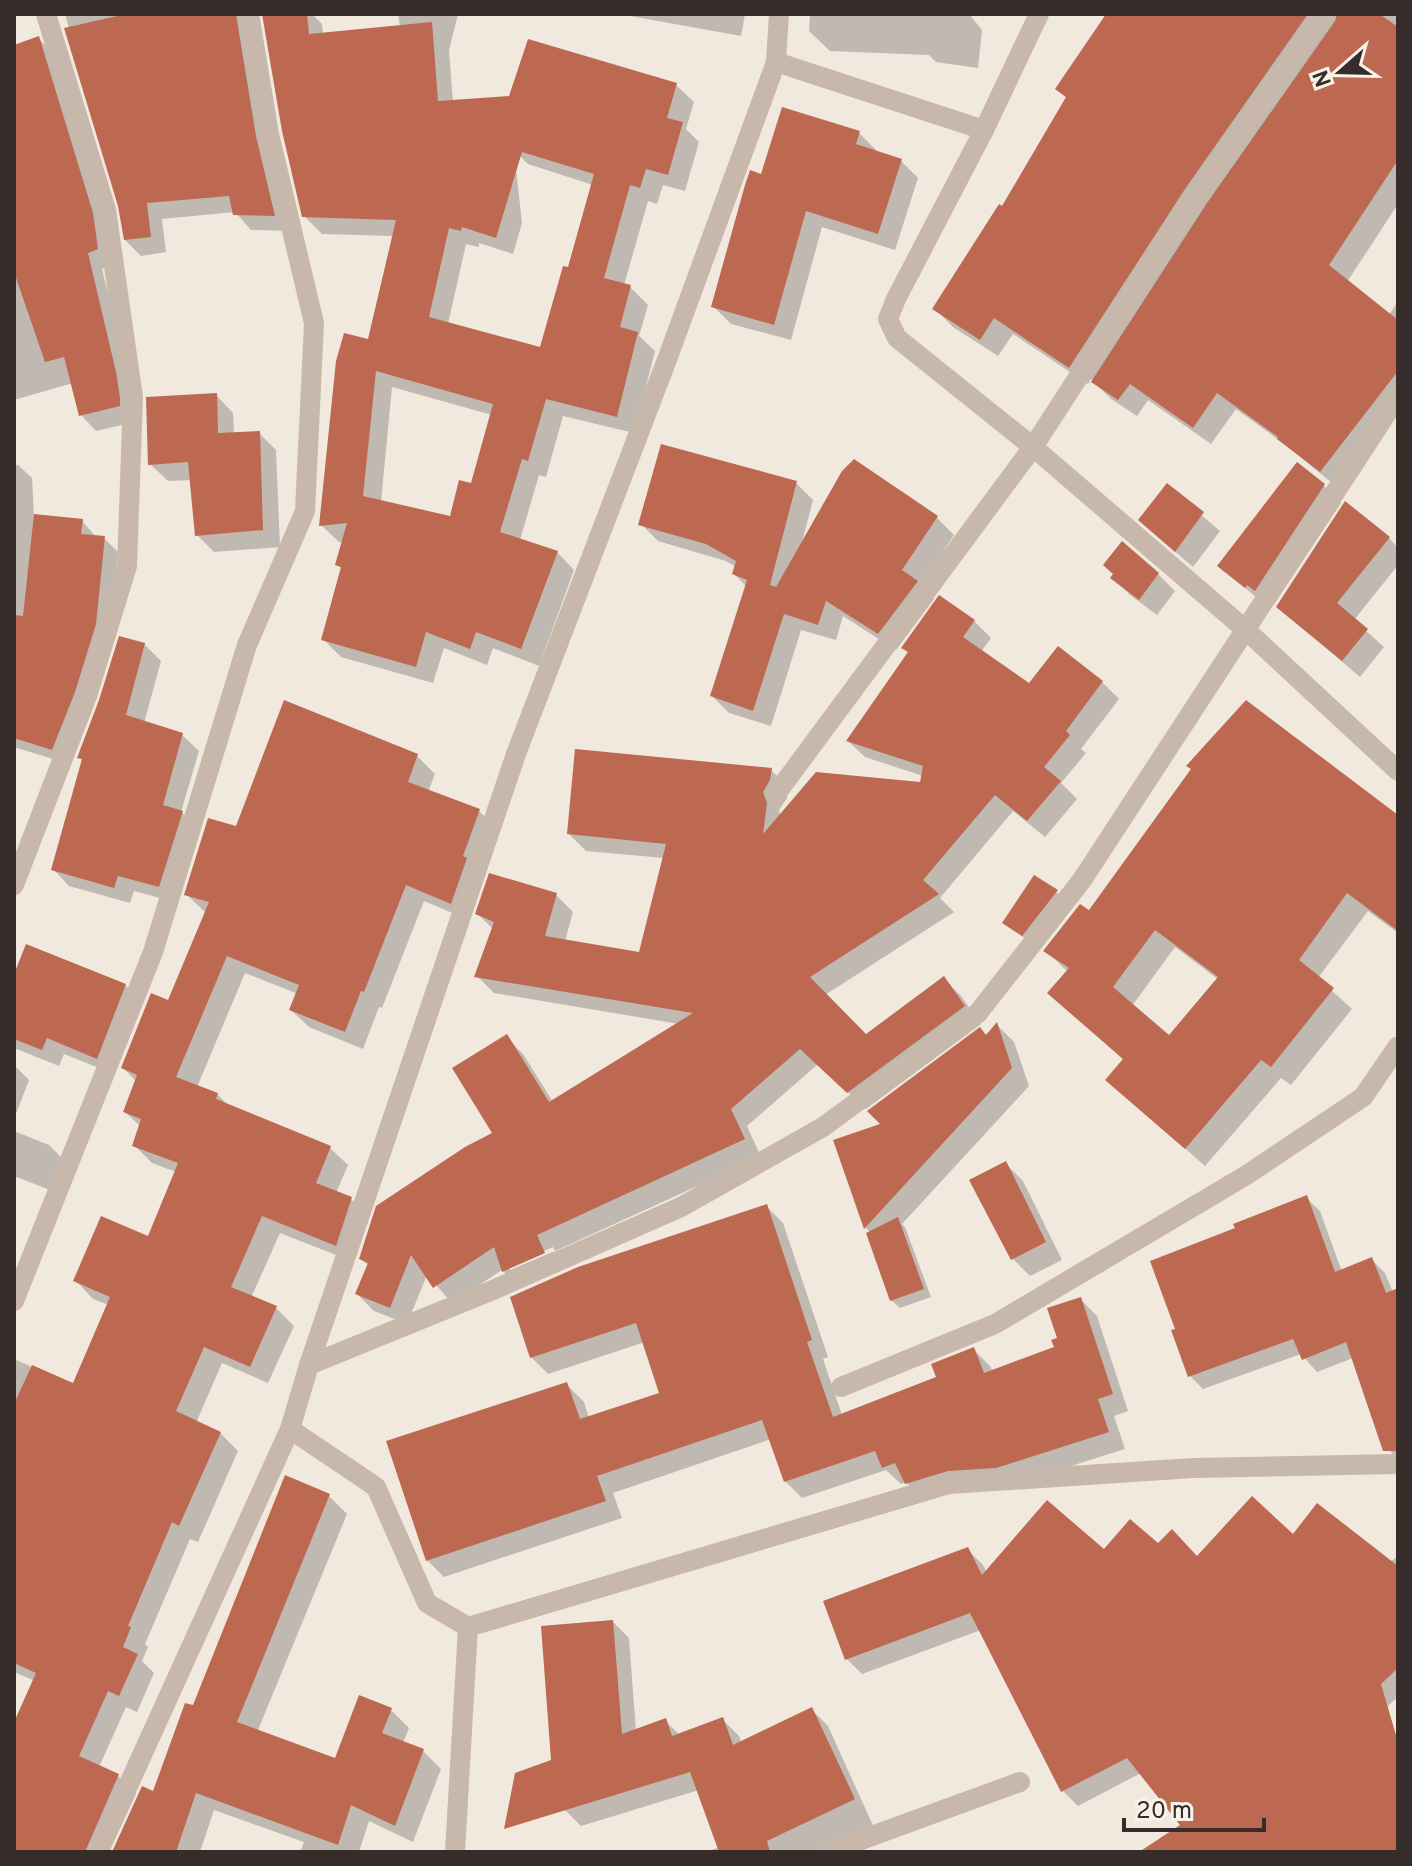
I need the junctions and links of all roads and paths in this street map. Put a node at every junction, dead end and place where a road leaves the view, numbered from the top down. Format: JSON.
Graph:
{"nodes":[{"id":1,"x":46,"y":14,"type":"edge"},
{"id":2,"x":249,"y":14,"type":"edge"},
{"id":3,"x":779,"y":14,"type":"edge"},
{"id":4,"x":1039,"y":14,"type":"edge"},
{"id":5,"x":1324,"y":14,"type":"edge"},
{"id":6,"x":776,"y":62,"type":"junction"},
{"id":7,"x":984,"y":130,"type":"junction"},
{"id":8,"x":1398,"y":396,"type":"edge"},
{"id":9,"x":1033,"y":447,"type":"junction"},
{"id":10,"x":1247,"y":631,"type":"junction"},
{"id":11,"x":1398,"y":771,"type":"edge"},
{"id":12,"x":776,"y":794,"type":"dead end"},
{"id":13,"x":14,"y":885,"type":"edge"},
{"id":14,"x":1398,"y":1046,"type":"edge"},
{"id":15,"x":14,"y":1301,"type":"edge"},
{"id":16,"x":309,"y":1365,"type":"junction"},
{"id":17,"x":841,"y":1387,"type":"dead end"},
{"id":18,"x":290,"y":1429,"type":"junction"},
{"id":19,"x":1398,"y":1464,"type":"edge"},
{"id":20,"x":468,"y":1627,"type":"junction"},
{"id":21,"x":1020,"y":1782,"type":"dead end"},
{"id":22,"x":98,"y":1852,"type":"edge"},
{"id":23,"x":455,"y":1852,"type":"edge"},
{"id":24,"x":828,"y":1852,"type":"edge"}],
"edges":[{"from":1,"to":13,"type":"street"},
{"from":2,"to":15,"type":"street"},
{"from":3,"to":6,"type":"street"},
{"from":4,"to":7,"type":"street"},
{"from":5,"to":9,"type":"street"},
{"from":6,"to":7,"type":"street"},
{"from":6,"to":16,"type":"street"},
{"from":7,"to":9,"type":"street"},
{"from":8,"to":10,"type":"street"},
{"from":9,"to":10,"type":"street"},
{"from":9,"to":12,"type":"street"},
{"from":10,"to":11,"type":"street"},
{"from":10,"to":16,"type":"street"},
{"from":14,"to":17,"type":"street"},
{"from":16,"to":18,"type":"street"},
{"from":18,"to":20,"type":"street"},
{"from":18,"to":22,"type":"street"},
{"from":19,"to":20,"type":"street"},
{"from":20,"to":23,"type":"street"},
{"from":21,"to":24,"type":"street"}]}
